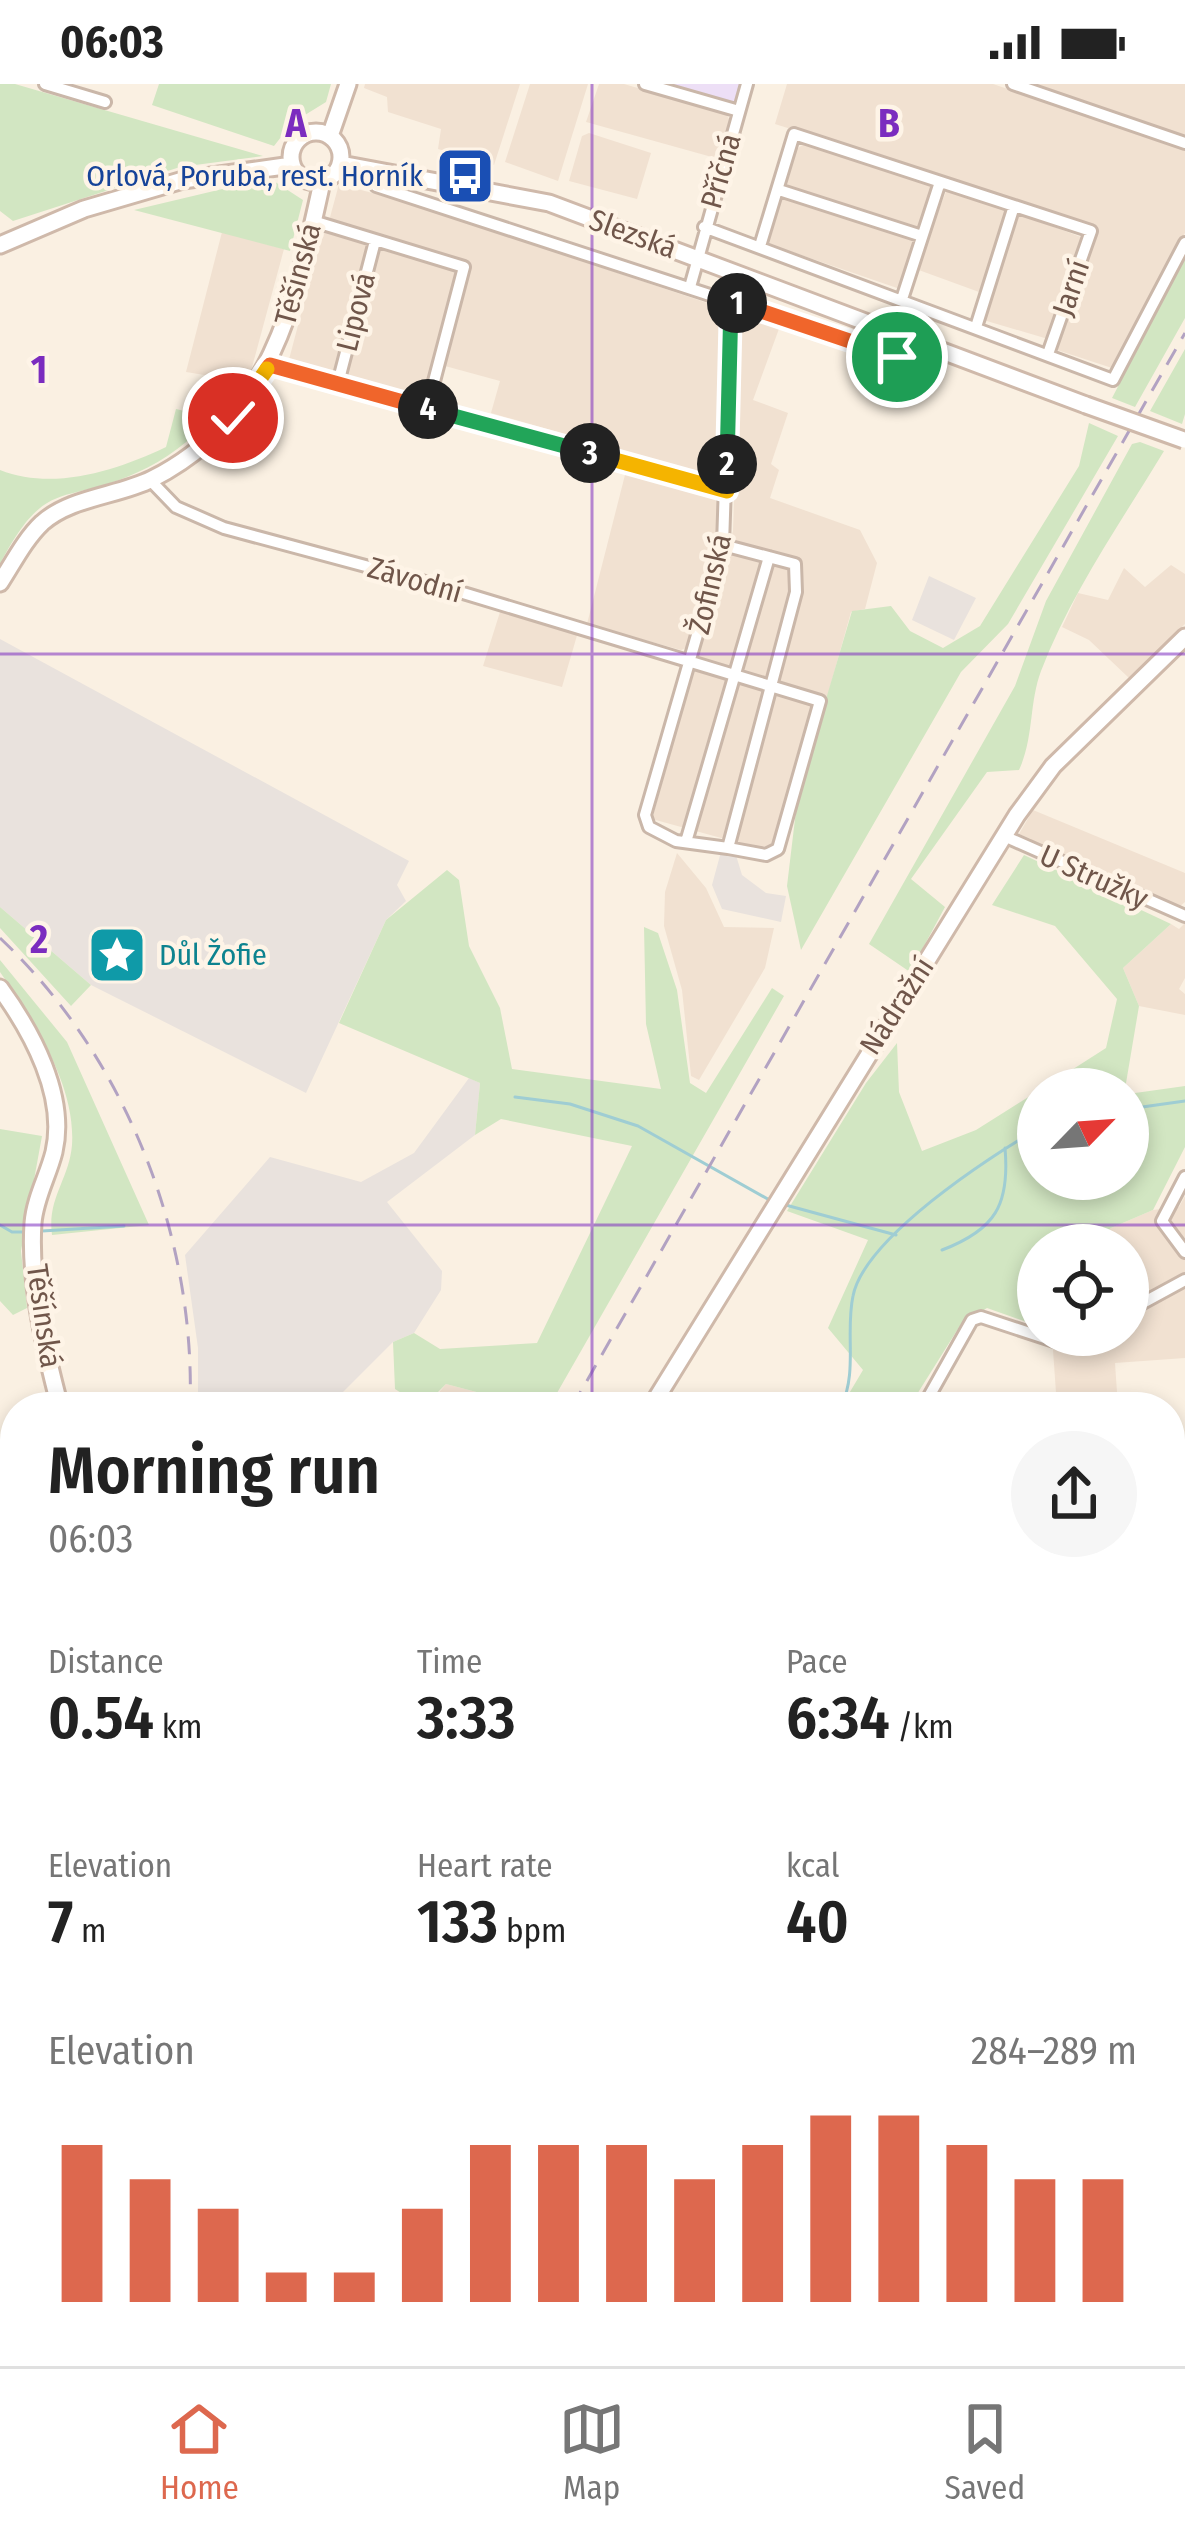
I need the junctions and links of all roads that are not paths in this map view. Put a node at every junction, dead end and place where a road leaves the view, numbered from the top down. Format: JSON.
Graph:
{"nodes":[{"id":1,"x":45,"y":84,"type":"edge"},
{"id":2,"x":347,"y":84,"type":"edge"},
{"id":3,"x":645,"y":84,"type":"edge"},
{"id":4,"x":747,"y":84,"type":"edge"},
{"id":5,"x":1013,"y":84,"type":"edge"},
{"id":6,"x":106,"y":102,"type":"dead end"},
{"id":7,"x":739,"y":111,"type":"junction"},
{"id":8,"x":330,"y":136,"type":"junction"},
{"id":9,"x":1185,"y":143,"type":"edge"},
{"id":10,"x":341,"y":164,"type":"junction"},
{"id":11,"x":292,"y":165,"type":"junction"},
{"id":12,"x":322,"y":182,"type":"junction"},
{"id":13,"x":940,"y":182,"type":"junction"},
{"id":14,"x":376,"y":186,"type":"dead end"},
{"id":15,"x":778,"y":190,"type":"junction"},
{"id":16,"x":1014,"y":206,"type":"junction"},
{"id":17,"x":313,"y":220,"type":"junction"},
{"id":18,"x":704,"y":227,"type":"junction"},
{"id":19,"x":922,"y":236,"type":"junction"},
{"id":20,"x":375,"y":241,"type":"junction"},
{"id":21,"x":1185,"y":243,"type":"edge"},
{"id":22,"x":0,"y":245,"type":"edge"},
{"id":23,"x":760,"y":246,"type":"junction"},
{"id":24,"x":699,"y":258,"type":"junction"},
{"id":25,"x":690,"y":287,"type":"junction"},
{"id":26,"x":902,"y":299,"type":"junction"},
{"id":27,"x":731,"y":302,"type":"junction"},
{"id":28,"x":976,"y":327,"type":"junction"},
{"id":29,"x":1048,"y":353,"type":"junction"},
{"id":30,"x":918,"y":363,"type":"dead end"},
{"id":31,"x":270,"y":365,"type":"junction"},
{"id":32,"x":338,"y":383,"type":"junction"},
{"id":33,"x":427,"y":408,"type":"junction"},
{"id":34,"x":1185,"y":441,"type":"edge"},
{"id":35,"x":150,"y":480,"type":"junction"},
{"id":36,"x":727,"y":491,"type":"junction"},
{"id":37,"x":723,"y":545,"type":"junction"},
{"id":38,"x":769,"y":557,"type":"junction"},
{"id":39,"x":0,"y":583,"type":"edge"},
{"id":40,"x":1185,"y":637,"type":"edge"},
{"id":41,"x":692,"y":660,"type":"junction"},
{"id":42,"x":734,"y":674,"type":"junction"},
{"id":43,"x":768,"y":686,"type":"junction"},
{"id":44,"x":1004,"y":836,"type":"junction"},
{"id":45,"x":681,"y":842,"type":"junction"},
{"id":46,"x":728,"y":848,"type":"junction"},
{"id":47,"x":1185,"y":916,"type":"edge"},
{"id":48,"x":0,"y":988,"type":"edge"},
{"id":49,"x":1185,"y":1177,"type":"edge"},
{"id":50,"x":1185,"y":1252,"type":"edge"},
{"id":51,"x":1185,"y":1280,"type":"edge"},
{"id":52,"x":1149,"y":1300,"type":"edge"},
{"id":53,"x":1017,"y":1329,"type":"edge"},
{"id":54,"x":56,"y":1392,"type":"edge"},
{"id":55,"x":660,"y":1392,"type":"edge"},
{"id":56,"x":931,"y":1392,"type":"edge"}],
"edges":[{"from":1,"to":6,"type":"street"},
{"from":2,"to":8,"type":"street"},
{"from":3,"to":7,"type":"street"},
{"from":4,"to":7,"type":"street","name":"Příčná"},
{"from":5,"to":9,"type":"street"},
{"from":7,"to":18,"type":"street","name":"Příčná"},
{"from":8,"to":10,"type":"street"},
{"from":8,"to":11,"type":"street"},
{"from":10,"to":12,"type":"street"},
{"from":10,"to":24,"type":"street","name":"Slezská"},
{"from":11,"to":12,"type":"street"},
{"from":11,"to":22,"type":"street"},
{"from":12,"to":17,"type":"street","name":"Těšínská"},
{"from":13,"to":15,"type":"street","name":"Jarní"},
{"from":13,"to":16,"type":"street","name":"Jarní"},
{"from":13,"to":19,"type":"street"},
{"from":14,"to":25,"type":"street","name":"Slezská"},
{"from":15,"to":19,"type":"street"},
{"from":15,"to":23,"type":"street"},
{"from":16,"to":28,"type":"street"},
{"from":16,"to":29,"type":"street","name":"Jarní"},
{"from":17,"to":20,"type":"street","name":"Lipová"},
{"from":17,"to":31,"type":"street","name":"Těšínská"},
{"from":18,"to":23,"type":"street","name":"Slezská"},
{"from":18,"to":24,"type":"street","name":"Příčná"},
{"from":19,"to":26,"type":"street"},
{"from":20,"to":32,"type":"street","name":"Lipová"},
{"from":20,"to":33,"type":"street","name":"Lipová"},
{"from":21,"to":29,"type":"street","name":"Slezská"},
{"from":23,"to":26,"type":"street","name":"Slezská"},
{"from":24,"to":25,"type":"street","name":"Příčná"},
{"from":24,"to":34,"type":"street","name":"Slezská","bridge":true},
{"from":25,"to":27,"type":"street","name":"Slezská"},
{"from":26,"to":28,"type":"street","name":"Slezská"},
{"from":27,"to":30,"type":"street","name":"Slezská"},
{"from":27,"to":36,"type":"street","name":"Žofinská"},
{"from":28,"to":29,"type":"street","name":"Slezská"},
{"from":31,"to":32,"type":"street","name":"Lipová"},
{"from":31,"to":35,"type":"street","name":"Těšínská"},
{"from":32,"to":33,"type":"street","name":"Lipová"},
{"from":33,"to":36,"type":"street","name":"Lipová"},
{"from":35,"to":39,"type":"street","name":"Těšínská"},
{"from":35,"to":41,"type":"street","name":"Závodní"},
{"from":36,"to":37,"type":"street","name":"Žofinská"},
{"from":37,"to":38,"type":"street"},
{"from":37,"to":41,"type":"street","name":"Žofinská"},
{"from":38,"to":42,"type":"street"},
{"from":38,"to":43,"type":"street"},
{"from":40,"to":44,"type":"street","name":"Nádražní"},
{"from":41,"to":42,"type":"street","name":"Závodní"},
{"from":41,"to":45,"type":"street","name":"Žofinská"},
{"from":42,"to":43,"type":"street","name":"Závodní"},
{"from":42,"to":45,"type":"street"},
{"from":43,"to":46,"type":"street"},
{"from":43,"to":46,"type":"street","name":"Závodní"},
{"from":44,"to":47,"type":"street","name":"U Stružky"},
{"from":44,"to":55,"type":"street","name":"Nádražní"},
{"from":45,"to":46,"type":"street"},
{"from":48,"to":54,"type":"street","name":"Těšínská"},
{"from":49,"to":50,"type":"street"},
{"from":51,"to":52,"type":"street"},
{"from":53,"to":56,"type":"street"}]}
